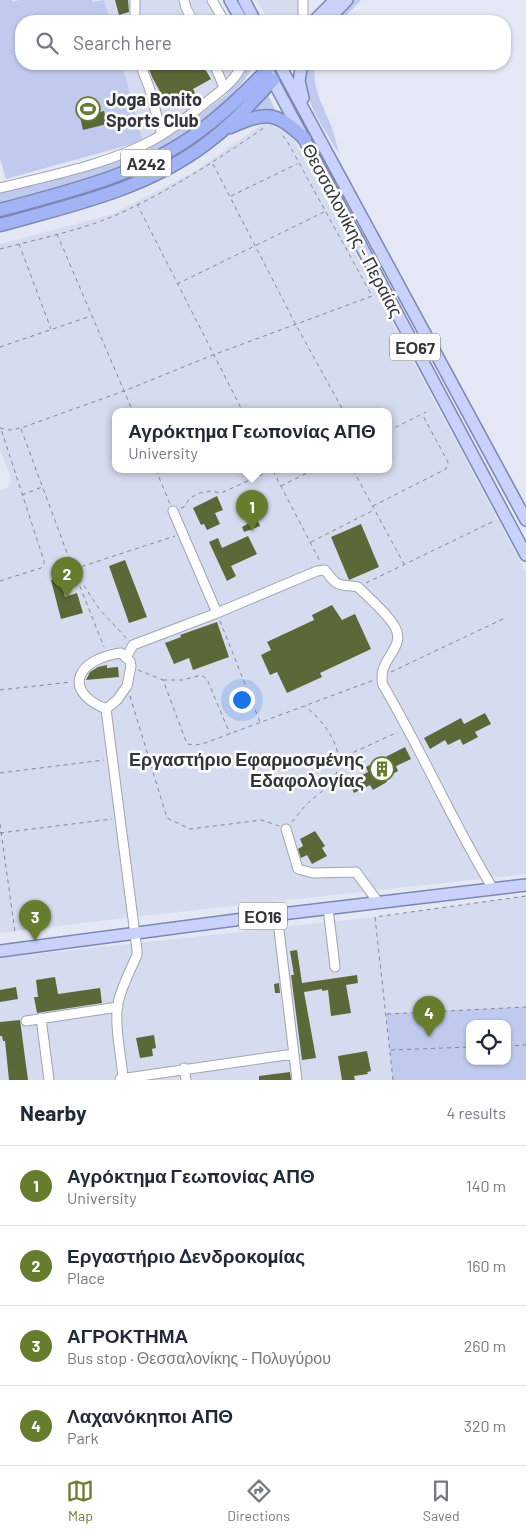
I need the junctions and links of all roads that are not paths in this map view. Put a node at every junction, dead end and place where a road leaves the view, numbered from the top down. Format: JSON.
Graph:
{"nodes":[{"id":1,"x":135,"y":0,"type":"edge"},
{"id":2,"x":184,"y":0,"type":"edge"},
{"id":3,"x":212,"y":0,"type":"edge"},
{"id":4,"x":230,"y":0,"type":"edge"},
{"id":5,"x":244,"y":0,"type":"edge"},
{"id":6,"x":303,"y":0,"type":"edge"},
{"id":7,"x":335,"y":0,"type":"edge"},
{"id":8,"x":346,"y":0,"type":"edge"},
{"id":9,"x":135,"y":15,"type":"edge"},
{"id":10,"x":190,"y":15,"type":"edge"},
{"id":11,"x":221,"y":15,"type":"edge"},
{"id":12,"x":239,"y":15,"type":"edge"},
{"id":13,"x":252,"y":15,"type":"edge"},
{"id":14,"x":303,"y":15,"type":"edge"},
{"id":15,"x":320,"y":15,"type":"edge"},
{"id":16,"x":332,"y":15,"type":"edge"},
{"id":17,"x":142,"y":70,"type":"edge"},
{"id":18,"x":217,"y":70,"type":"edge"},
{"id":19,"x":240,"y":70,"type":"edge"},
{"id":20,"x":273,"y":70,"type":"edge"},
{"id":21,"x":273,"y":70,"type":"edge"},
{"id":22,"x":276,"y":70,"type":"edge"},
{"id":23,"x":276,"y":70,"type":"edge"},
{"id":24,"x":301,"y":70,"type":"edge"},
{"id":25,"x":224,"y":87,"type":"junction"},
{"id":26,"x":305,"y":110,"type":"junction"},
{"id":27,"x":223,"y":130,"type":"junction"},
{"id":28,"x":162,"y":134,"type":"junction"},
{"id":29,"x":305,"y":139,"type":"junction"},
{"id":30,"x":0,"y":188,"type":"edge"},
{"id":31,"x":0,"y":210,"type":"edge"},
{"id":32,"x":0,"y":225,"type":"edge"},
{"id":33,"x":173,"y":511,"type":"road end"},
{"id":34,"x":526,"y":520,"type":"edge"},
{"id":35,"x":526,"y":555,"type":"edge"},
{"id":36,"x":217,"y":613,"type":"junction"},
{"id":37,"x":128,"y":662,"type":"junction"},
{"id":38,"x":106,"y":709,"type":"junction"},
{"id":39,"x":286,"y":828,"type":"road end"},
{"id":40,"x":526,"y":885,"type":"edge"},
{"id":41,"x":493,"y":889,"type":"junction"},
{"id":42,"x":378,"y":902,"type":"junction"},
{"id":43,"x":328,"y":908,"type":"junction"},
{"id":44,"x":273,"y":915,"type":"junction"},
{"id":45,"x":135,"y":934,"type":"junction"},
{"id":46,"x":0,"y":951,"type":"edge"},
{"id":47,"x":335,"y":967,"type":"dead end"},
{"id":48,"x":118,"y":1007,"type":"junction"},
{"id":49,"x":41,"y":1018,"type":"junction"},
{"id":50,"x":26,"y":1021,"type":"dead end"},
{"id":51,"x":293,"y":1054,"type":"junction"},
{"id":52,"x":184,"y":1068,"type":"junction"},
{"id":53,"x":123,"y":1079,"type":"edge"},
{"id":54,"x":49,"y":1080,"type":"edge"},
{"id":55,"x":186,"y":1080,"type":"edge"},
{"id":56,"x":297,"y":1080,"type":"edge"}],
"edges":[{"from":1,"to":9,"type":"street"},
{"from":2,"to":10,"type":"street"},
{"from":3,"to":11,"type":"street"},
{"from":4,"to":12,"type":"main road"},
{"from":5,"to":13,"type":"main road"},
{"from":6,"to":14,"type":"street"},
{"from":7,"to":15,"type":"main road"},
{"from":8,"to":16,"type":"main road"},
{"from":17,"to":28,"type":"street"},
{"from":18,"to":25,"type":"street"},
{"from":19,"to":25,"type":"street"},
{"from":20,"to":27,"type":"highway","number":"Α242"},
{"from":21,"to":31,"type":"highway","number":"Α242"},
{"from":22,"to":26,"type":"main road","name":"Θεσσαλονίκης - Περαίας","number":"ΕΟ67"},
{"from":23,"to":29,"type":"main road","name":"Θεσσαλονίκης - Περαίας","number":"ΕΟ67"},
{"from":24,"to":26,"type":"main road"},
{"from":25,"to":28,"type":"street"},
{"from":26,"to":34,"type":"main road","name":"Θεσσαλονίκης - Περαίας","number":"ΕΟ67"},
{"from":27,"to":29,"type":"highway"},
{"from":27,"to":32,"type":"highway","number":"Α242"},
{"from":28,"to":30,"type":"street"},
{"from":29,"to":35,"type":"main road","name":"Θεσσαλονίκης - Περαίας","number":"ΕΟ67"},
{"from":33,"to":36,"type":"street"},
{"from":36,"to":37,"type":"street"},
{"from":36,"to":41,"type":"street"},
{"from":37,"to":38,"type":"street"},
{"from":37,"to":38,"type":"street"},
{"from":38,"to":45,"type":"street"},
{"from":39,"to":42,"type":"street"},
{"from":40,"to":41,"type":"main road","number":"ΕΟ16"},
{"from":41,"to":42,"type":"main road","number":"ΕΟ16"},
{"from":42,"to":43,"type":"main road","number":"ΕΟ16"},
{"from":43,"to":44,"type":"main road","number":"ΕΟ16"},
{"from":43,"to":47,"type":"street"},
{"from":44,"to":45,"type":"main road","number":"ΕΟ16"},
{"from":44,"to":51,"type":"street"},
{"from":45,"to":46,"type":"main road","number":"ΕΟ16"},
{"from":45,"to":48,"type":"street"},
{"from":48,"to":49,"type":"street"},
{"from":48,"to":53,"type":"street"},
{"from":49,"to":50,"type":"street"},
{"from":49,"to":54,"type":"street"},
{"from":51,"to":52,"type":"street"},
{"from":51,"to":56,"type":"street"},
{"from":52,"to":53,"type":"street"},
{"from":52,"to":55,"type":"street"}]}
